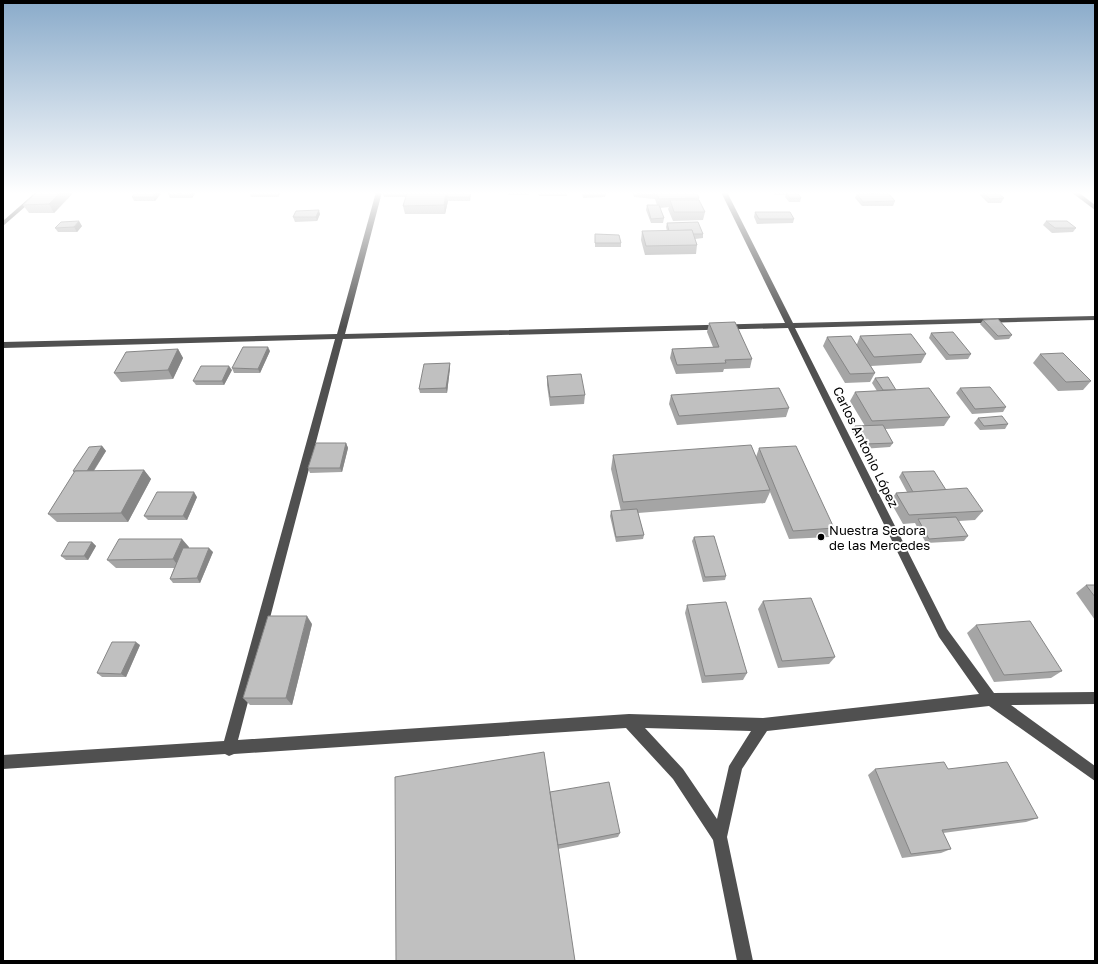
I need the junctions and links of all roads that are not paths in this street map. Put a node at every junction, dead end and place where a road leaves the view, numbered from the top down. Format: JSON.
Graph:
{"nodes":[{"id":1,"x":368,"y":237,"type":"edge"},
{"id":2,"x":746,"y":237,"type":"edge"},
{"id":3,"x":1095,"y":318,"type":"edge"},
{"id":4,"x":790,"y":325,"type":"junction"},
{"id":5,"x":341,"y":336,"type":"junction"},
{"id":6,"x":3,"y":345,"type":"edge"},
{"id":7,"x":1095,"y":698,"type":"edge"},
{"id":8,"x":991,"y":700,"type":"junction"},
{"id":9,"x":629,"y":721,"type":"junction"},
{"id":10,"x":763,"y":725,"type":"junction"},
{"id":11,"x":229,"y":749,"type":"junction"},
{"id":12,"x":3,"y":762,"type":"edge"},
{"id":13,"x":1095,"y":774,"type":"edge"},
{"id":14,"x":720,"y":837,"type":"junction"},
{"id":15,"x":745,"y":961,"type":"edge"}],
"edges":[{"from":1,"to":5,"type":"street"},
{"from":2,"to":4,"type":"street","name":"Carlos Antonio López"},
{"from":3,"to":4,"type":"street"},
{"from":4,"to":5,"type":"street"},
{"from":4,"to":8,"type":"street","name":"Carlos Antonio López"},
{"from":5,"to":6,"type":"street"},
{"from":5,"to":11,"type":"street"},
{"from":7,"to":8,"type":"street"},
{"from":8,"to":10,"type":"street"},
{"from":8,"to":13,"type":"street","name":"Carlos Antonio López"},
{"from":9,"to":10,"type":"street"},
{"from":9,"to":11,"type":"street"},
{"from":9,"to":14,"type":"street"},
{"from":10,"to":14,"type":"street"},
{"from":11,"to":12,"type":"street"},
{"from":14,"to":15,"type":"street"}]}
